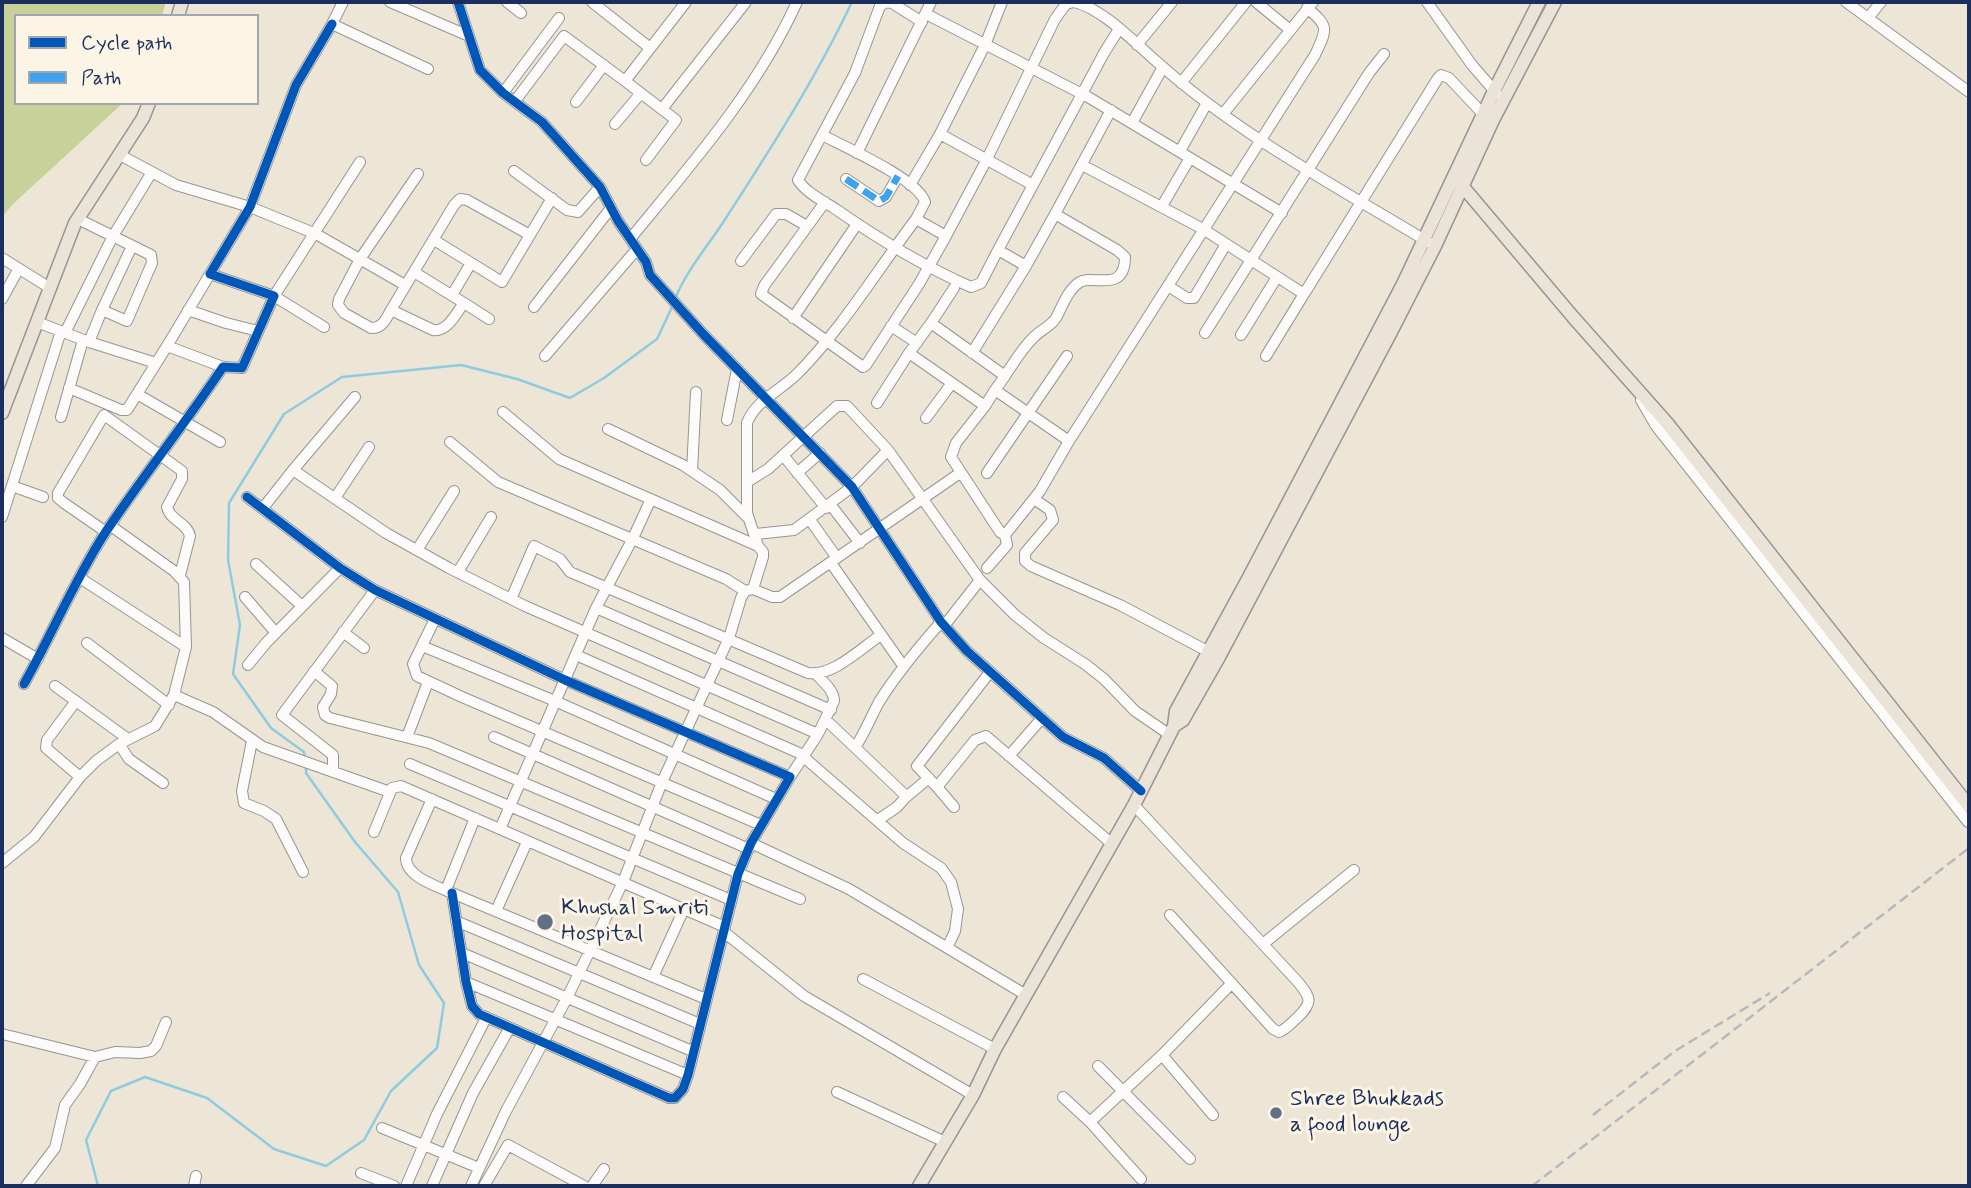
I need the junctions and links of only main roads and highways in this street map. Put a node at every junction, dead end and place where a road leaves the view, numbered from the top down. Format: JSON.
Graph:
{"nodes":[{"id":1,"x":1539,"y":2,"type":"edge"},
{"id":2,"x":1555,"y":2,"type":"edge"},
{"id":3,"x":148,"y":105,"type":"edge"},
{"id":4,"x":1458,"y":181,"type":"junction"},
{"id":5,"x":2,"y":413,"type":"edge"},
{"id":6,"x":1969,"y":806,"type":"edge"},
{"id":7,"x":919,"y":1186,"type":"edge"}],
"edges":[{"from":1,"to":4,"type":"main road"},
{"from":2,"to":4,"type":"main road"},
{"from":3,"to":5,"type":"main road"},
{"from":4,"to":6,"type":"main road"},
{"from":4,"to":7,"type":"main road"}]}
